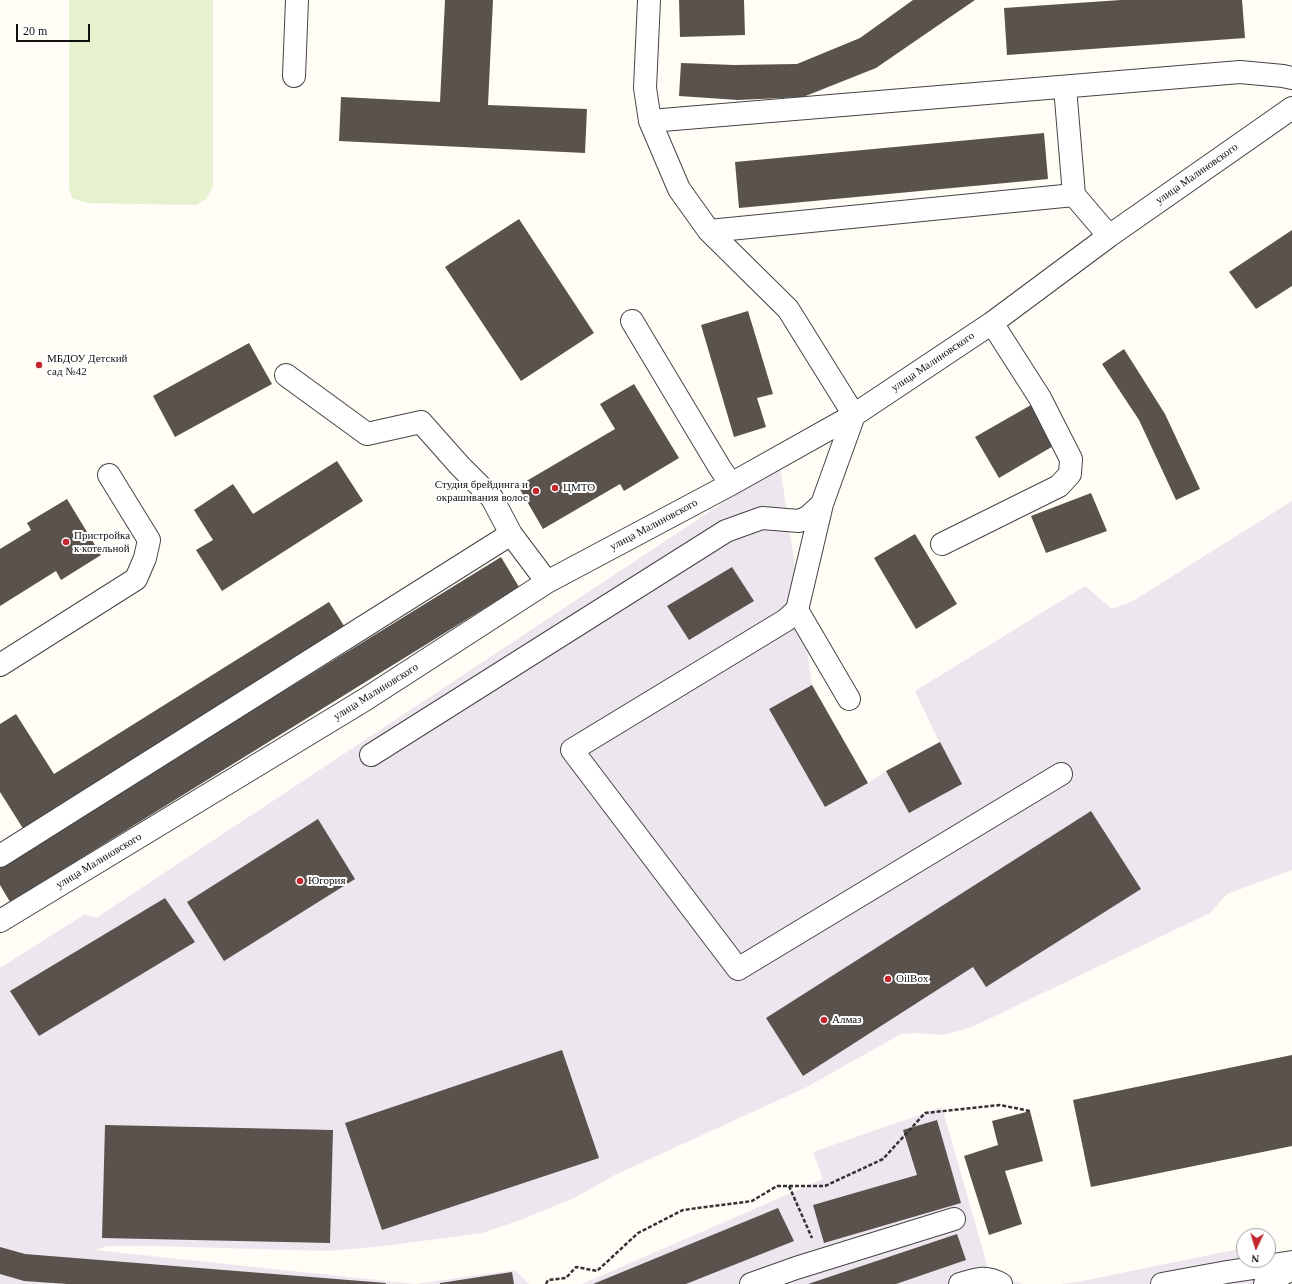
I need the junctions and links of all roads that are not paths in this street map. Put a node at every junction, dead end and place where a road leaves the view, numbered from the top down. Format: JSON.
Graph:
{"nodes":[{"id":1,"x":297,"y":0,"type":"edge"},
{"id":2,"x":649,"y":0,"type":"edge"},
{"id":3,"x":294,"y":76,"type":"dead end"},
{"id":4,"x":1292,"y":78,"type":"edge"},
{"id":5,"x":1065,"y":87,"type":"junction"},
{"id":6,"x":1292,"y":108,"type":"edge"},
{"id":7,"x":650,"y":121,"type":"junction"},
{"id":8,"x":1074,"y":195,"type":"junction"},
{"id":9,"x":709,"y":231,"type":"junction"},
{"id":10,"x":1109,"y":236,"type":"junction"},
{"id":11,"x":632,"y":321,"type":"dead end"},
{"id":12,"x":992,"y":322,"type":"junction"},
{"id":13,"x":286,"y":375,"type":"dead end"},
{"id":14,"x":854,"y":415,"type":"junction"},
{"id":15,"x":109,"y":475,"type":"dead end"},
{"id":16,"x":731,"y":484,"type":"junction"},
{"id":17,"x":822,"y":504,"type":"junction"},
{"id":18,"x":511,"y":534,"type":"junction"},
{"id":19,"x":942,"y":544,"type":"dead end"},
{"id":20,"x":546,"y":582,"type":"junction"},
{"id":21,"x":797,"y":610,"type":"junction"},
{"id":22,"x":0,"y":665,"type":"edge"},
{"id":23,"x":849,"y":699,"type":"dead end"},
{"id":24,"x":371,"y":755,"type":"dead end"},
{"id":25,"x":1061,"y":774,"type":"dead end"},
{"id":26,"x":0,"y":856,"type":"edge"},
{"id":27,"x":2,"y":914,"type":"edge"},
{"id":28,"x":954,"y":1219,"type":"dead end"},
{"id":29,"x":1292,"y":1262,"type":"edge"},
{"id":30,"x":1292,"y":1268,"type":"edge"},
{"id":31,"x":751,"y":1284,"type":"edge"},
{"id":32,"x":960,"y":1284,"type":"edge"},
{"id":33,"x":1001,"y":1284,"type":"edge"},
{"id":34,"x":1162,"y":1284,"type":"edge"},
{"id":35,"x":1265,"y":1284,"type":"edge"}],
"edges":[{"from":1,"to":3,"type":"street"},
{"from":2,"to":7,"type":"street"},
{"from":4,"to":5,"type":"street"},
{"from":5,"to":7,"type":"street"},
{"from":5,"to":8,"type":"street"},
{"from":6,"to":10,"type":"street","name":"улица Малиновского"},
{"from":7,"to":9,"type":"street"},
{"from":8,"to":9,"type":"street"},
{"from":8,"to":10,"type":"street"},
{"from":9,"to":14,"type":"street"},
{"from":10,"to":12,"type":"street","name":"улица Малиновского"},
{"from":11,"to":16,"type":"street"},
{"from":12,"to":14,"type":"street","name":"улица Малиновского"},
{"from":12,"to":19,"type":"street"},
{"from":13,"to":18,"type":"street"},
{"from":14,"to":16,"type":"street","name":"улица Малиновского"},
{"from":14,"to":17,"type":"street"},
{"from":15,"to":22,"type":"street"},
{"from":16,"to":20,"type":"street","name":"улица Малиновского"},
{"from":17,"to":21,"type":"street"},
{"from":17,"to":24,"type":"street"},
{"from":18,"to":20,"type":"street"},
{"from":18,"to":26,"type":"street"},
{"from":20,"to":27,"type":"street","name":"улица Малиновского"},
{"from":21,"to":23,"type":"street"},
{"from":21,"to":25,"type":"street"},
{"from":28,"to":31,"type":"street"},
{"from":29,"to":34,"type":"street"},
{"from":30,"to":35,"type":"street"},
{"from":32,"to":33,"type":"street"}]}
